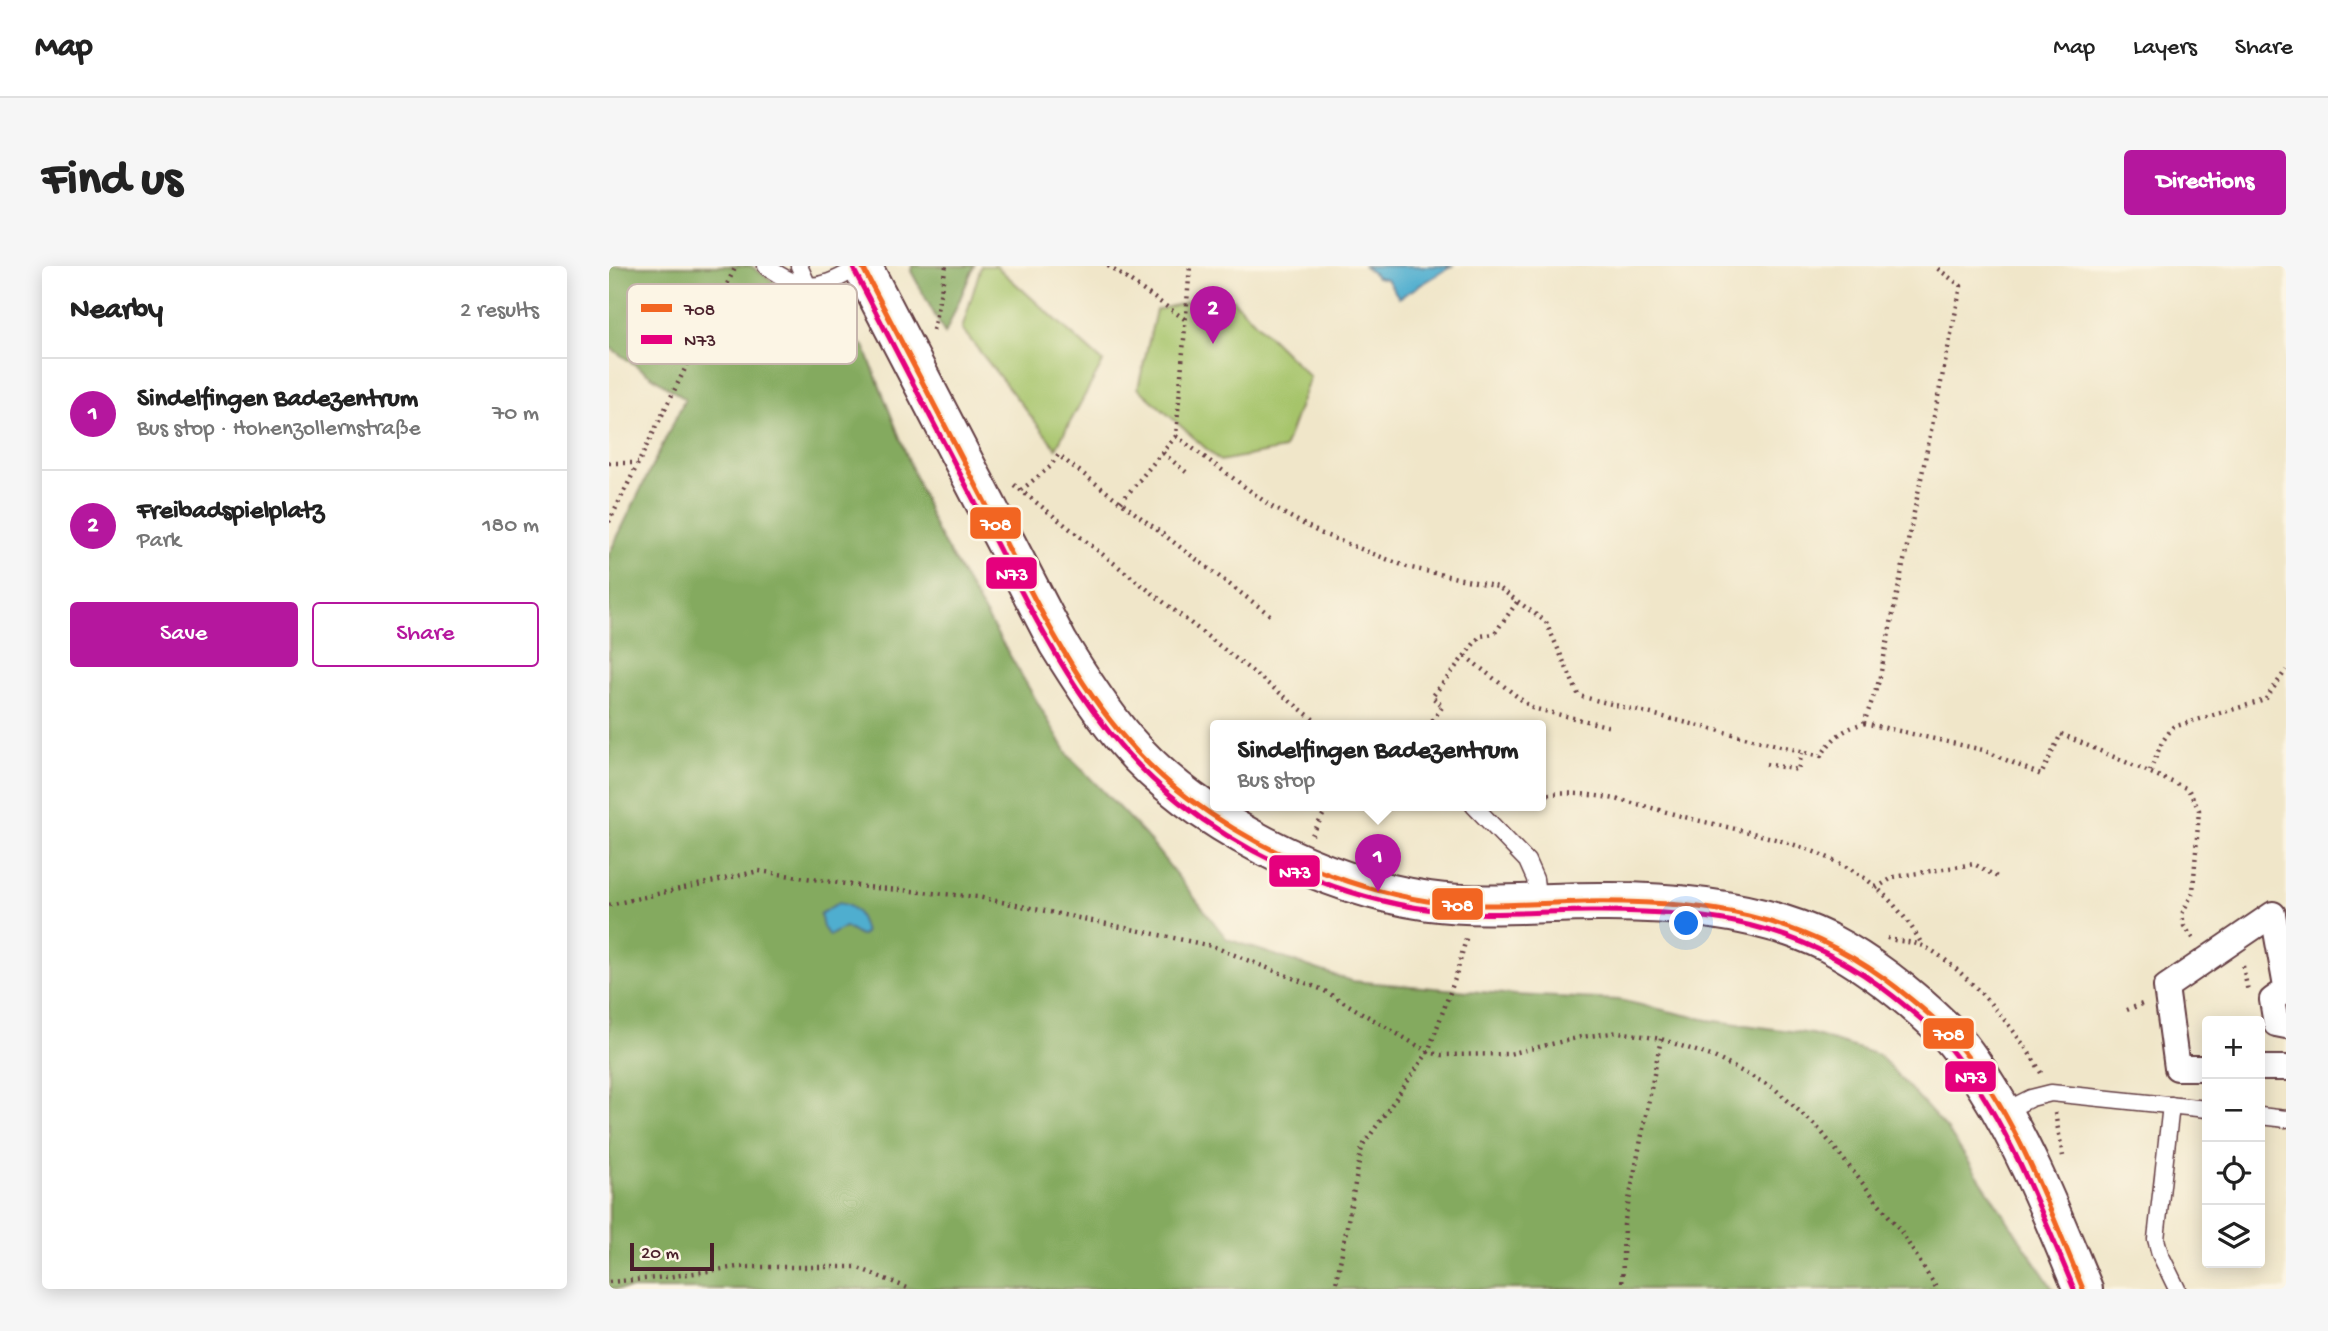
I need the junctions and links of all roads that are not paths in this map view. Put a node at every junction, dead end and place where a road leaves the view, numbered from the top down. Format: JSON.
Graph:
{"nodes":[{"id":1,"x":766,"y":266,"type":"edge"},
{"id":2,"x":799,"y":266,"type":"edge"},
{"id":3,"x":861,"y":266,"type":"edge"},
{"id":4,"x":799,"y":284,"type":"edge"},
{"id":5,"x":807,"y":284,"type":"edge"},
{"id":6,"x":820,"y":284,"type":"edge"},
{"id":7,"x":1210,"y":809,"type":"edge"},
{"id":8,"x":1214,"y":811,"type":"edge"},
{"id":9,"x":1479,"y":811,"type":"edge"},
{"id":10,"x":1538,"y":903,"type":"junction"},
{"id":11,"x":2286,"y":988,"type":"edge"},
{"id":12,"x":2286,"y":1026,"type":"edge"},
{"id":13,"x":2202,"y":1068,"type":"edge"},
{"id":14,"x":2265,"y":1068,"type":"edge"},
{"id":15,"x":2286,"y":1068,"type":"edge"},
{"id":16,"x":2172,"y":1105,"type":"junction"},
{"id":17,"x":2202,"y":1108,"type":"edge"},
{"id":18,"x":2003,"y":1112,"type":"junction"},
{"id":19,"x":2265,"y":1116,"type":"edge"},
{"id":20,"x":2286,"y":1119,"type":"edge"},
{"id":21,"x":2083,"y":1289,"type":"edge"},
{"id":22,"x":2177,"y":1289,"type":"edge"}],
"edges":[{"from":1,"to":4,"type":"lane"},
{"from":2,"to":5,"type":"lane"},
{"from":3,"to":6,"type":"lane"},
{"from":3,"to":7,"type":"street"},
{"from":8,"to":10,"type":"street"},
{"from":9,"to":10,"type":"lane"},
{"from":10,"to":18,"type":"street"},
{"from":11,"to":12,"type":"street"},
{"from":11,"to":13,"type":"street"},
{"from":14,"to":15,"type":"street"},
{"from":16,"to":17,"type":"lane"},
{"from":16,"to":18,"type":"lane"},
{"from":16,"to":22,"type":"lane"},
{"from":18,"to":21,"type":"street"},
{"from":19,"to":20,"type":"lane"}]}
